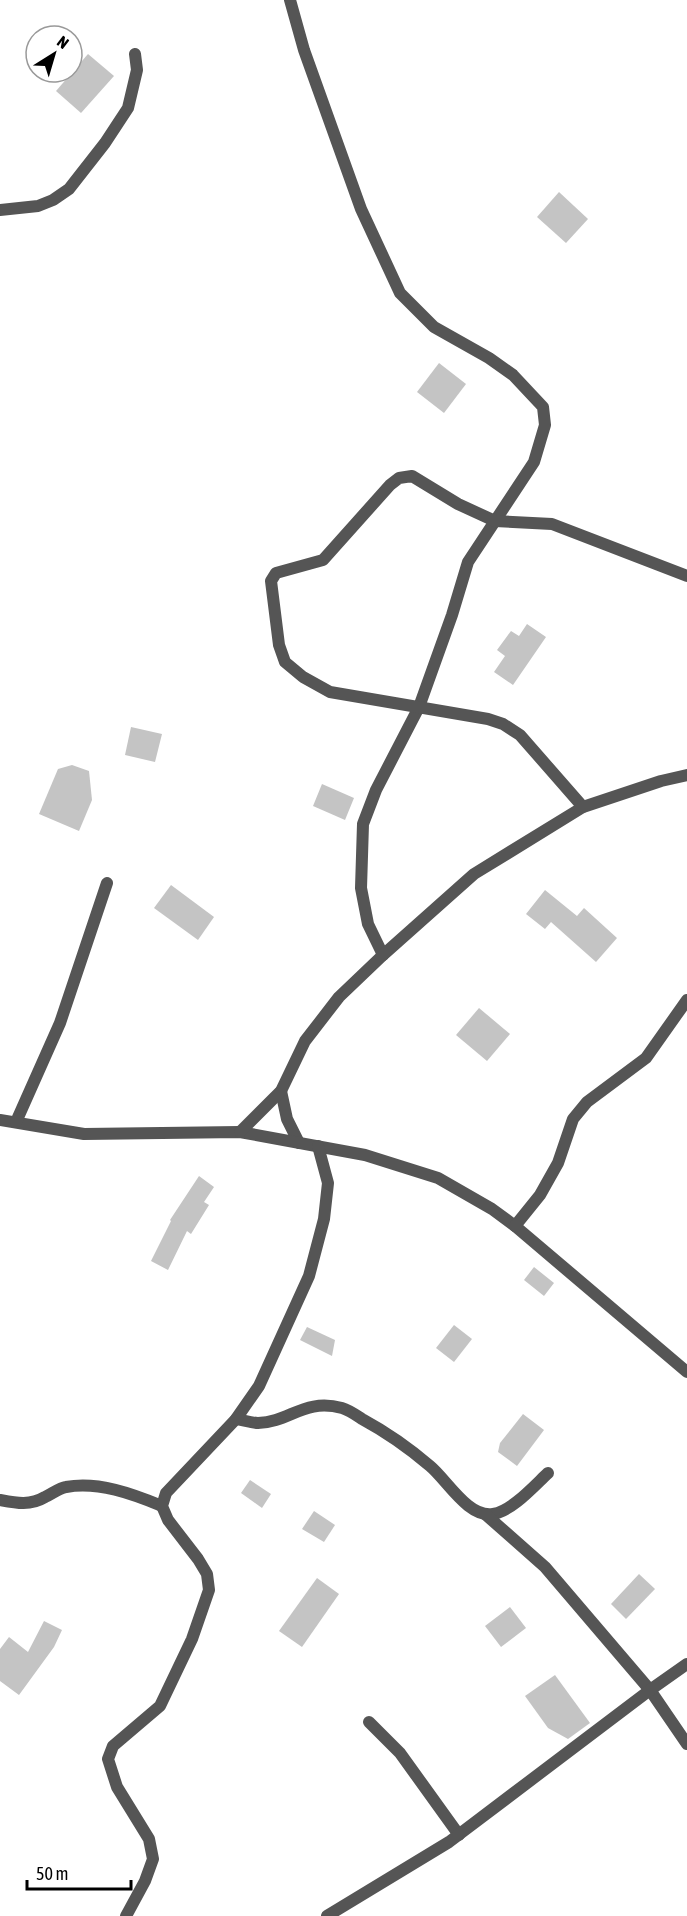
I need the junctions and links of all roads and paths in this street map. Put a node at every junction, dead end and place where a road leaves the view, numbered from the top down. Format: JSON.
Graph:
{"nodes":[{"id":1,"x":290,"y":0,"type":"edge"},
{"id":2,"x":135,"y":54,"type":"dead end"},
{"id":3,"x":0,"y":210,"type":"edge"},
{"id":4,"x":495,"y":521,"type":"junction"},
{"id":5,"x":687,"y":576,"type":"edge"},
{"id":6,"x":419,"y":707,"type":"junction"},
{"id":7,"x":687,"y":775,"type":"edge"},
{"id":8,"x":583,"y":807,"type":"junction"},
{"id":9,"x":107,"y":883,"type":"dead end"},
{"id":10,"x":383,"y":955,"type":"junction"},
{"id":11,"x":687,"y":1000,"type":"edge"},
{"id":12,"x":281,"y":1091,"type":"junction"},
{"id":13,"x":0,"y":1120,"type":"edge"},
{"id":14,"x":16,"y":1122,"type":"junction"},
{"id":15,"x":240,"y":1132,"type":"junction"},
{"id":16,"x":299,"y":1143,"type":"junction"},
{"id":17,"x":318,"y":1146,"type":"junction"},
{"id":18,"x":515,"y":1226,"type":"junction"},
{"id":19,"x":687,"y":1372,"type":"edge"},
{"id":20,"x":236,"y":1419,"type":"junction"},
{"id":21,"x":548,"y":1473,"type":"dead end"},
{"id":22,"x":0,"y":1500,"type":"edge"},
{"id":23,"x":162,"y":1506,"type":"junction"},
{"id":24,"x":485,"y":1514,"type":"junction"},
{"id":25,"x":687,"y":1664,"type":"edge"},
{"id":26,"x":650,"y":1689,"type":"junction"},
{"id":27,"x":369,"y":1722,"type":"dead end"},
{"id":28,"x":687,"y":1744,"type":"edge"},
{"id":29,"x":459,"y":1835,"type":"junction"},
{"id":30,"x":126,"y":1916,"type":"edge"},
{"id":31,"x":327,"y":1916,"type":"edge"}],
"edges":[{"from":1,"to":4,"type":"street"},
{"from":2,"to":3,"type":"street"},
{"from":4,"to":5,"type":"street"},
{"from":4,"to":6,"type":"street"},
{"from":4,"to":6,"type":"street"},
{"from":6,"to":8,"type":"street"},
{"from":6,"to":10,"type":"street"},
{"from":7,"to":8,"type":"street"},
{"from":8,"to":10,"type":"street"},
{"from":9,"to":14,"type":"street"},
{"from":10,"to":12,"type":"street"},
{"from":11,"to":18,"type":"street"},
{"from":12,"to":15,"type":"street"},
{"from":12,"to":16,"type":"street"},
{"from":13,"to":14,"type":"street"},
{"from":14,"to":15,"type":"street"},
{"from":15,"to":16,"type":"street"},
{"from":16,"to":17,"type":"street"},
{"from":17,"to":18,"type":"street"},
{"from":17,"to":20,"type":"street"},
{"from":18,"to":19,"type":"street"},
{"from":20,"to":23,"type":"street"},
{"from":20,"to":24,"type":"street"},
{"from":21,"to":24,"type":"street"},
{"from":22,"to":23,"type":"street"},
{"from":23,"to":30,"type":"street"},
{"from":24,"to":26,"type":"street"},
{"from":25,"to":26,"type":"street"},
{"from":26,"to":28,"type":"street"},
{"from":26,"to":29,"type":"street"},
{"from":27,"to":29,"type":"street"},
{"from":29,"to":31,"type":"street"}]}
